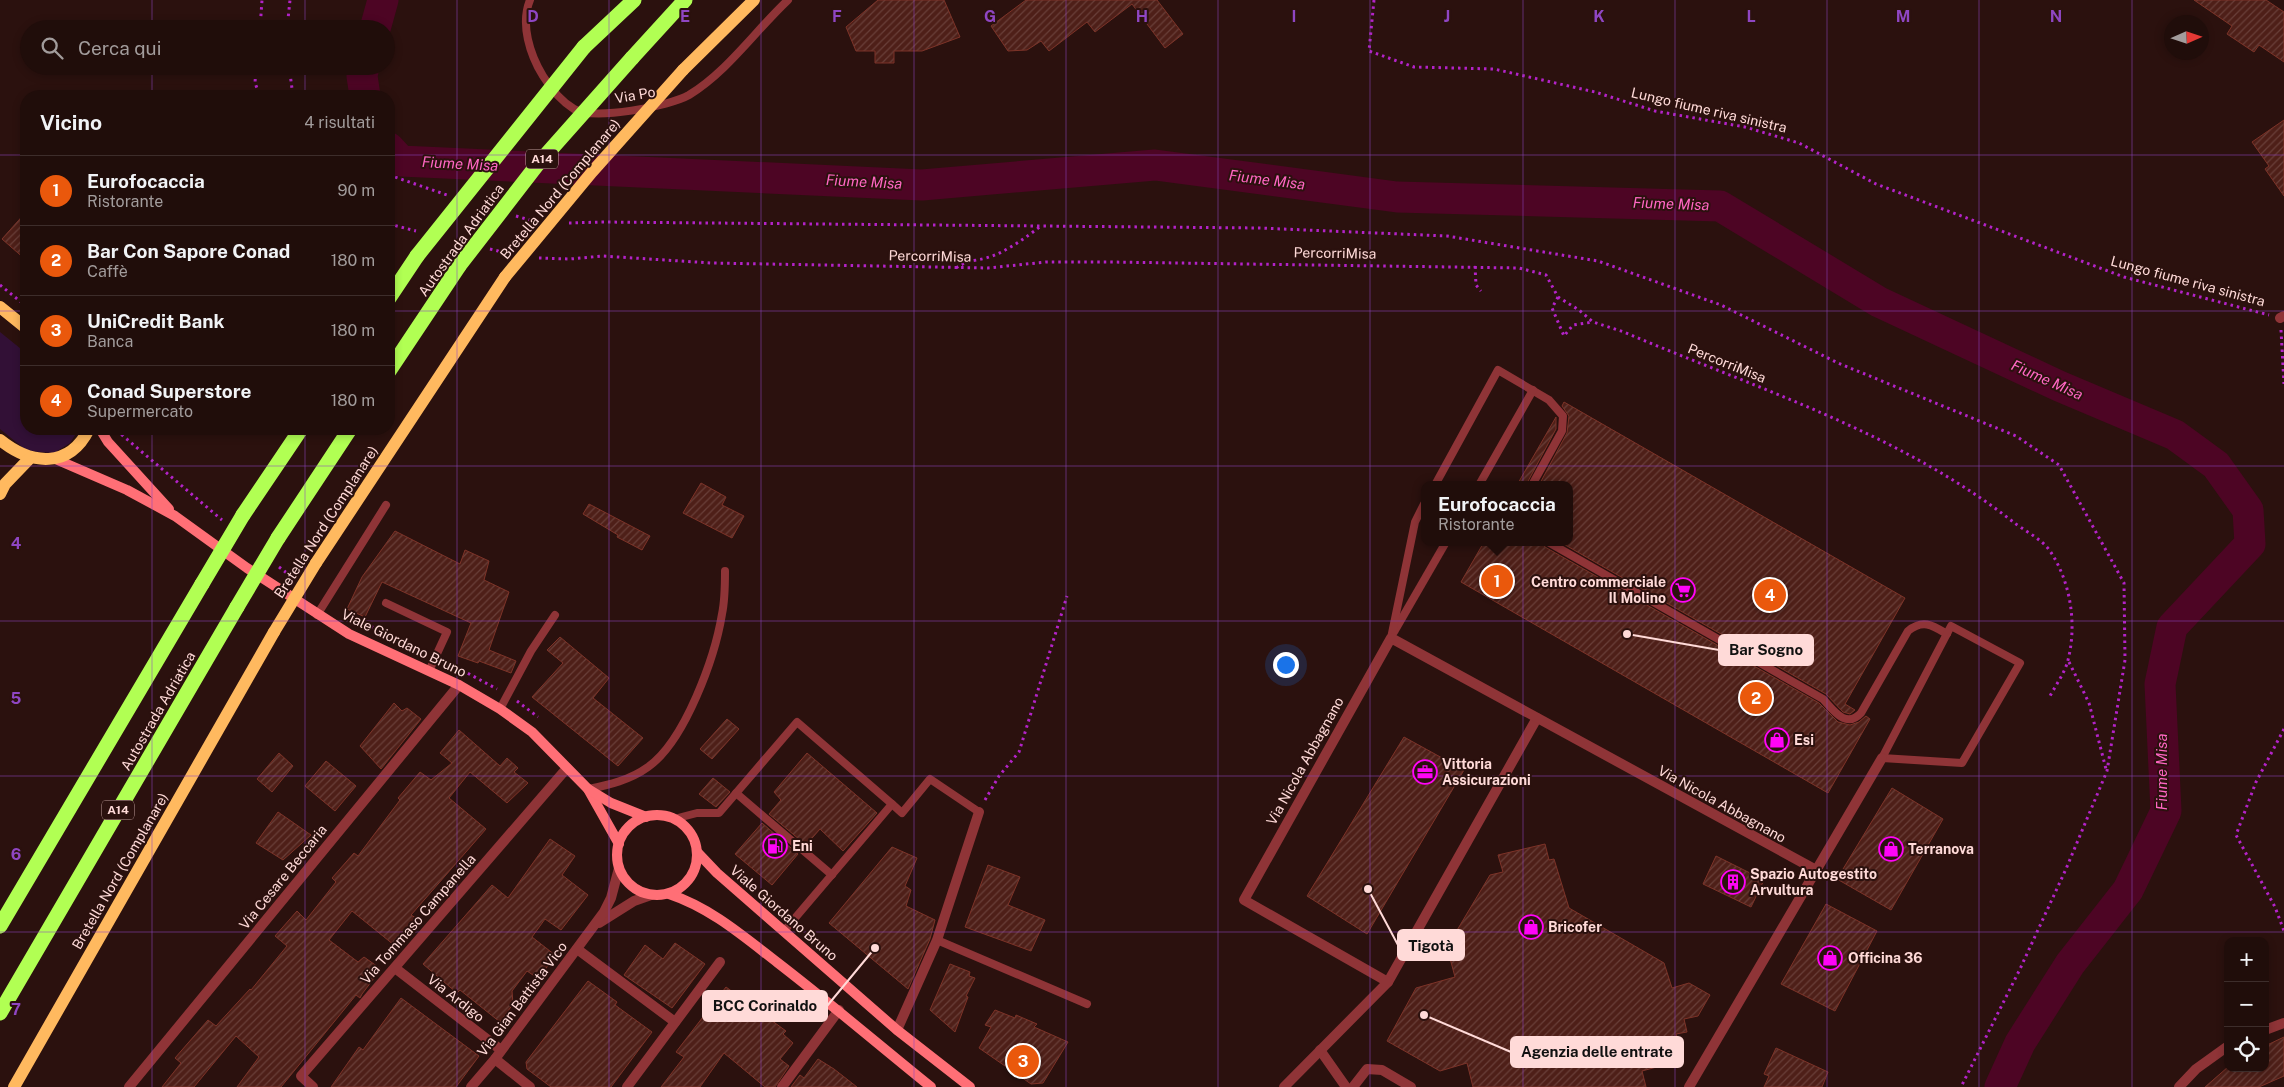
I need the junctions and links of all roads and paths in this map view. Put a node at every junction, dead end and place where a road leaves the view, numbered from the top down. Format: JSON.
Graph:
{"nodes":[{"id":1,"x":262,"y":0,"type":"edge"},
{"id":2,"x":290,"y":0,"type":"edge"},
{"id":3,"x":530,"y":0,"type":"edge"},
{"id":4,"x":634,"y":0,"type":"edge"},
{"id":5,"x":685,"y":0,"type":"edge"},
{"id":6,"x":754,"y":0,"type":"edge"},
{"id":7,"x":788,"y":0,"type":"edge"},
{"id":8,"x":1374,"y":0,"type":"edge"},
{"id":9,"x":261,"y":20,"type":"edge"},
{"id":10,"x":289,"y":20,"type":"edge"},
{"id":11,"x":255,"y":75,"type":"edge"},
{"id":12,"x":290,"y":75,"type":"edge"},
{"id":13,"x":258,"y":90,"type":"edge"},
{"id":14,"x":292,"y":90,"type":"edge"},
{"id":15,"x":395,"y":226,"type":"edge"},
{"id":16,"x":1042,"y":226,"type":"dead end"},
{"id":17,"x":425,"y":233,"type":"dead end"},
{"id":18,"x":480,"y":246,"type":"dead end"},
{"id":19,"x":508,"y":253,"type":"dead end"},
{"id":20,"x":535,"y":258,"type":"dead end"},
{"id":21,"x":1475,"y":266,"type":"junction"},
{"id":22,"x":955,"y":268,"type":"junction"},
{"id":23,"x":0,"y":285,"type":"edge"},
{"id":24,"x":395,"y":289,"type":"edge"},
{"id":25,"x":1481,"y":291,"type":"dead end"},
{"id":26,"x":1558,"y":298,"type":"junction"},
{"id":27,"x":20,"y":301,"type":"edge"},
{"id":28,"x":0,"y":307,"type":"edge"},
{"id":29,"x":2282,"y":317,"type":"edge"},
{"id":30,"x":20,"y":320,"type":"edge"},
{"id":31,"x":1593,"y":322,"type":"junction"},
{"id":32,"x":395,"y":362,"type":"edge"},
{"id":33,"x":2284,"y":384,"type":"edge"},
{"id":34,"x":1533,"y":390,"type":"junction"},
{"id":35,"x":84,"y":435,"type":"edge"},
{"id":36,"x":104,"y":435,"type":"edge"},
{"id":37,"x":122,"y":435,"type":"edge"},
{"id":38,"x":297,"y":435,"type":"edge"},
{"id":39,"x":346,"y":435,"type":"edge"},
{"id":40,"x":0,"y":440,"type":"edge"},
{"id":41,"x":30,"y":458,"type":"junction"},
{"id":42,"x":53,"y":458,"type":"junction"},
{"id":43,"x":1437,"y":481,"type":"edge"},
{"id":44,"x":1481,"y":481,"type":"edge"},
{"id":45,"x":1534,"y":481,"type":"edge"},
{"id":46,"x":0,"y":494,"type":"edge"},
{"id":47,"x":386,"y":505,"type":"dead end"},
{"id":48,"x":1421,"y":510,"type":"edge"},
{"id":49,"x":175,"y":516,"type":"junction"},
{"id":50,"x":228,"y":525,"type":"dead end"},
{"id":51,"x":1444,"y":546,"type":"edge"},
{"id":52,"x":1555,"y":546,"type":"edge"},
{"id":53,"x":277,"y":565,"type":"dead end"},
{"id":54,"x":725,"y":571,"type":"dead end"},
{"id":55,"x":298,"y":581,"type":"dead end"},
{"id":56,"x":1067,"y":596,"type":"dead end"},
{"id":57,"x":386,"y":603,"type":"dead end"},
{"id":58,"x":317,"y":615,"type":"junction"},
{"id":59,"x":349,"y":616,"type":"dead end"},
{"id":60,"x":554,"y":616,"type":"dead end"},
{"id":61,"x":1947,"y":634,"type":"junction"},
{"id":62,"x":1390,"y":638,"type":"junction"},
{"id":63,"x":436,"y":657,"type":"junction"},
{"id":64,"x":2068,"y":662,"type":"junction"},
{"id":65,"x":429,"y":671,"type":"junction"},
{"id":66,"x":459,"y":685,"type":"junction"},
{"id":67,"x":509,"y":695,"type":"junction"},
{"id":68,"x":2050,"y":698,"type":"dead end"},
{"id":69,"x":500,"y":709,"type":"junction"},
{"id":70,"x":1537,"y":718,"type":"junction"},
{"id":71,"x":542,"y":720,"type":"dead end"},
{"id":72,"x":2284,"y":729,"type":"edge"},
{"id":73,"x":1882,"y":758,"type":"junction"},
{"id":74,"x":567,"y":768,"type":"junction"},
{"id":75,"x":2107,"y":772,"type":"dead end"},
{"id":76,"x":588,"y":789,"type":"junction"},
{"id":77,"x":736,"y":793,"type":"junction"},
{"id":78,"x":892,"y":804,"type":"junction"},
{"id":79,"x":979,"y":812,"type":"junction"},
{"id":80,"x":646,"y":817,"type":"junction"},
{"id":81,"x":674,"y":819,"type":"junction"},
{"id":82,"x":619,"y":844,"type":"junction"},
{"id":83,"x":698,"y":853,"type":"junction"},
{"id":84,"x":619,"y":868,"type":"junction"},
{"id":85,"x":1816,"y":870,"type":"junction"},
{"id":86,"x":832,"y":875,"type":"junction"},
{"id":87,"x":669,"y":894,"type":"junction"},
{"id":88,"x":651,"y":895,"type":"junction"},
{"id":89,"x":0,"y":926,"type":"edge"},
{"id":90,"x":594,"y":926,"type":"junction"},
{"id":91,"x":784,"y":931,"type":"junction"},
{"id":92,"x":2284,"y":931,"type":"edge"},
{"id":93,"x":936,"y":940,"type":"junction"},
{"id":94,"x":577,"y":949,"type":"junction"},
{"id":95,"x":720,"y":962,"type":"dead end"},
{"id":96,"x":395,"y":968,"type":"junction"},
{"id":97,"x":1388,"y":982,"type":"junction"},
{"id":98,"x":1087,"y":1004,"type":"dead end"},
{"id":99,"x":839,"y":1010,"type":"junction"},
{"id":100,"x":0,"y":1013,"type":"edge"},
{"id":101,"x":675,"y":1022,"type":"junction"},
{"id":102,"x":2284,"y":1023,"type":"edge"},
{"id":103,"x":2269,"y":1029,"type":"edge"},
{"id":104,"x":897,"y":1030,"type":"junction"},
{"id":105,"x":2224,"y":1049,"type":"edge"},
{"id":106,"x":501,"y":1050,"type":"junction"},
{"id":107,"x":1320,"y":1050,"type":"junction"},
{"id":108,"x":494,"y":1059,"type":"junction"},
{"id":109,"x":14,"y":1087,"type":"edge"},
{"id":110,"x":128,"y":1087,"type":"edge"},
{"id":111,"x":313,"y":1087,"type":"edge"},
{"id":112,"x":470,"y":1087,"type":"edge"},
{"id":113,"x":530,"y":1087,"type":"edge"},
{"id":114,"x":627,"y":1087,"type":"edge"},
{"id":115,"x":782,"y":1087,"type":"edge"},
{"id":116,"x":931,"y":1087,"type":"edge"},
{"id":117,"x":970,"y":1087,"type":"edge"},
{"id":118,"x":1284,"y":1087,"type":"edge"},
{"id":119,"x":1346,"y":1087,"type":"edge"},
{"id":120,"x":1353,"y":1087,"type":"edge"},
{"id":121,"x":1411,"y":1087,"type":"edge"},
{"id":122,"x":1689,"y":1087,"type":"edge"},
{"id":123,"x":2179,"y":1087,"type":"edge"}],
"edges":[{"from":1,"to":9,"type":"path"},
{"from":2,"to":10,"type":"path"},
{"from":3,"to":7,"type":"lane","name":"Via Po"},
{"from":4,"to":24,"type":"highway","name":"Autostrada Adriatica","number":"A14","bridge":true},
{"from":5,"to":32,"type":"highway","name":"Autostrada Adriatica","number":"A14","bridge":true},
{"from":6,"to":109,"type":"main road","name":"Bretella Nord (Complanare)","bridge":true},
{"from":8,"to":29,"type":"path","name":"Lungo fiume riva sinistra"},
{"from":11,"to":13,"type":"path"},
{"from":12,"to":14,"type":"path"},
{"from":15,"to":17,"type":"path"},
{"from":16,"to":22,"type":"path"},
{"from":18,"to":19,"type":"path"},
{"from":20,"to":22,"type":"path","name":"PercorriMisa"},
{"from":21,"to":22,"type":"path","name":"PercorriMisa"},
{"from":21,"to":25,"type":"path"},
{"from":21,"to":26,"type":"path","name":"PercorriMisa"},
{"from":23,"to":27,"type":"path"},
{"from":26,"to":31,"type":"path","name":"PercorriMisa"},
{"from":26,"to":31,"type":"path"},
{"from":28,"to":30,"type":"main road"},
{"from":29,"to":33,"type":"path"},
{"from":31,"to":64,"type":"path","name":"PercorriMisa"},
{"from":34,"to":43,"type":"lane"},
{"from":34,"to":44,"type":"lane"},
{"from":34,"to":45,"type":"lane"},
{"from":35,"to":42,"type":"main road"},
{"from":36,"to":49,"type":"main road"},
{"from":37,"to":50,"type":"path"},
{"from":38,"to":89,"type":"highway","name":"Autostrada Adriatica","bridge":true},
{"from":39,"to":100,"type":"highway","name":"Autostrada Adriatica","number":"A14","bridge":true},
{"from":40,"to":41,"type":"main road"},
{"from":41,"to":42,"type":"main road"},
{"from":41,"to":46,"type":"main road"},
{"from":42,"to":49,"type":"main road"},
{"from":47,"to":58,"type":"lane"},
{"from":48,"to":62,"type":"lane"},
{"from":49,"to":58,"type":"main road","name":"Viale Giordano Bruno"},
{"from":51,"to":62,"type":"lane"},
{"from":52,"to":61,"type":"lane"},
{"from":53,"to":55,"type":"path"},
{"from":54,"to":76,"type":"lane"},
{"from":56,"to":79,"type":"path"},
{"from":57,"to":63,"type":"lane"},
{"from":58,"to":65,"type":"main road","name":"Viale Giordano Bruno"},
{"from":59,"to":63,"type":"path"},
{"from":60,"to":67,"type":"lane"},
{"from":61,"to":73,"type":"lane"},
{"from":61,"to":73,"type":"lane"},
{"from":62,"to":70,"type":"street","name":"Via Nicola Abbagnano"},
{"from":62,"to":97,"type":"street","name":"Via Nicola Abbagnano"},
{"from":63,"to":65,"type":"lane"},
{"from":63,"to":67,"type":"path"},
{"from":64,"to":68,"type":"path","name":"PercorriMisa"},
{"from":64,"to":75,"type":"path"},
{"from":65,"to":66,"type":"main road","name":"Viale Giordano Bruno"},
{"from":66,"to":69,"type":"main road","name":"Viale Giordano Bruno"},
{"from":66,"to":110,"type":"street","name":"Via Cesare Beccaria"},
{"from":67,"to":69,"type":"lane"},
{"from":67,"to":71,"type":"path"},
{"from":69,"to":74,"type":"main road","name":"Viale Giordano Bruno"},
{"from":70,"to":85,"type":"street","name":"Via Nicola Abbagnano"},
{"from":70,"to":97,"type":"street"},
{"from":72,"to":92,"type":"path"},
{"from":73,"to":85,"type":"street"},
{"from":74,"to":76,"type":"main road","name":"Viale Giordano Bruno"},
{"from":74,"to":96,"type":"street","name":"Via Tommaso Campanella"},
{"from":76,"to":80,"type":"main road","name":"Viale Giordano Bruno"},
{"from":76,"to":82,"type":"main road","name":"Viale Giordano Bruno"},
{"from":77,"to":78,"type":"lane"},
{"from":77,"to":81,"type":"lane"},
{"from":77,"to":86,"type":"lane"},
{"from":78,"to":79,"type":"lane"},
{"from":78,"to":86,"type":"lane"},
{"from":79,"to":93,"type":"street"},
{"from":80,"to":81,"type":"main road"},
{"from":80,"to":82,"type":"main road"},
{"from":81,"to":83,"type":"main road"},
{"from":82,"to":84,"type":"main road"},
{"from":83,"to":87,"type":"main road"},
{"from":83,"to":91,"type":"main road","name":"Viale Giordano Bruno"},
{"from":84,"to":88,"type":"main road"},
{"from":84,"to":90,"type":"street","name":"Via Gian Battista Vico"},
{"from":85,"to":122,"type":"street"},
{"from":86,"to":91,"type":"lane"},
{"from":87,"to":88,"type":"main road"},
{"from":87,"to":99,"type":"main road"},
{"from":88,"to":90,"type":"street","name":"Via Gian Battista Vico"},
{"from":90,"to":94,"type":"street","name":"Via Gian Battista Vico"},
{"from":91,"to":104,"type":"main road","name":"Viale Giordano Bruno"},
{"from":93,"to":98,"type":"lane"},
{"from":93,"to":104,"type":"street"},
{"from":94,"to":101,"type":"street"},
{"from":94,"to":106,"type":"street","name":"Via Gian Battista Vico"},
{"from":95,"to":101,"type":"street"},
{"from":96,"to":106,"type":"street","name":"Via Ardigo"},
{"from":96,"to":111,"type":"street","name":"Via Tommaso Campanella"},
{"from":97,"to":107,"type":"street"},
{"from":99,"to":115,"type":"street"},
{"from":99,"to":116,"type":"main road"},
{"from":101,"to":114,"type":"street"},
{"from":102,"to":103,"type":"street"},
{"from":104,"to":117,"type":"main road","name":"Viale Giordano Bruno"},
{"from":105,"to":123,"type":"street"},
{"from":106,"to":108,"type":"street","name":"Via Gian Battista Vico"},
{"from":107,"to":118,"type":"street"},
{"from":107,"to":119,"type":"street"},
{"from":108,"to":112,"type":"street","name":"Via Gian Battista Vico"},
{"from":108,"to":113,"type":"street"},
{"from":120,"to":121,"type":"street"}]}
